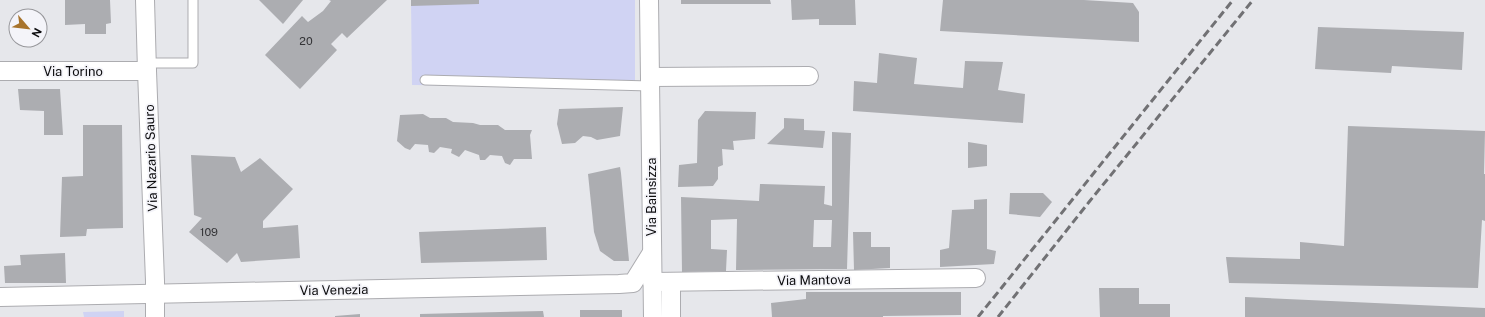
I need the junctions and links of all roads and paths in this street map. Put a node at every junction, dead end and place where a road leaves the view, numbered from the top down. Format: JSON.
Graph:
{"nodes":[{"id":1,"x":146,"y":0,"type":"edge"},
{"id":2,"x":193,"y":0,"type":"edge"},
{"id":3,"x":649,"y":0,"type":"edge"},
{"id":4,"x":147,"y":67,"type":"junction"},
{"id":5,"x":0,"y":71,"type":"edge"},
{"id":6,"x":809,"y":76,"type":"dead end"},
{"id":7,"x":425,"y":80,"type":"dead end"},
{"id":8,"x":650,"y":82,"type":"junction"},
{"id":9,"x":651,"y":254,"type":"junction"},
{"id":10,"x":976,"y":278,"type":"dead end"},
{"id":11,"x":652,"y":282,"type":"junction"},
{"id":12,"x":671,"y":282,"type":"junction"},
{"id":13,"x":156,"y":294,"type":"junction"},
{"id":14,"x":0,"y":297,"type":"edge"},
{"id":15,"x":155,"y":317,"type":"edge"},
{"id":16,"x":653,"y":317,"type":"edge"},
{"id":17,"x":671,"y":317,"type":"edge"}],
"edges":[{"from":1,"to":4,"type":"street","name":"Via Nazario Sauro"},
{"from":2,"to":4,"type":"lane"},
{"from":3,"to":8,"type":"street","name":"Via Bainsizza"},
{"from":4,"to":5,"type":"street","name":"Via Torino"},
{"from":4,"to":13,"type":"street","name":"Via Nazario Sauro"},
{"from":6,"to":8,"type":"street"},
{"from":7,"to":8,"type":"lane"},
{"from":8,"to":9,"type":"street","name":"Via Bainsizza"},
{"from":9,"to":11,"type":"street","name":"Via Bainsizza"},
{"from":9,"to":13,"type":"street","name":"Via Venezia"},
{"from":10,"to":12,"type":"street","name":"Via Mantova"},
{"from":11,"to":12,"type":"street","name":"Via Mantova"},
{"from":11,"to":16,"type":"street","name":"Via Bainsizza"},
{"from":12,"to":17,"type":"street"},
{"from":13,"to":14,"type":"street","name":"Via Venezia"},
{"from":13,"to":15,"type":"street","name":"Via Nazario Sauro"}]}
